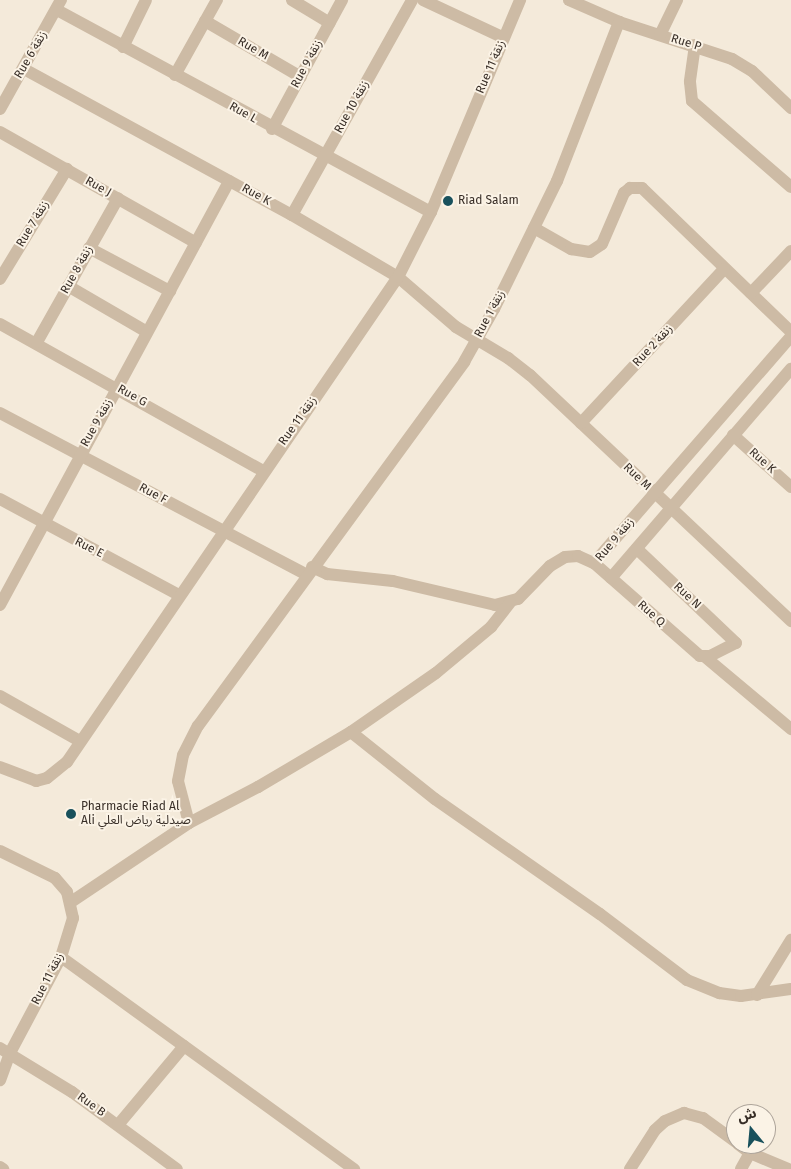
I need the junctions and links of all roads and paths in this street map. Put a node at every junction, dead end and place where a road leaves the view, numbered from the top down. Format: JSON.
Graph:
{"nodes":[{"id":1,"x":146,"y":0,"type":"edge"},
{"id":2,"x":216,"y":0,"type":"edge"},
{"id":3,"x":292,"y":0,"type":"edge"},
{"id":4,"x":342,"y":0,"type":"edge"},
{"id":5,"x":412,"y":0,"type":"edge"},
{"id":6,"x":423,"y":0,"type":"edge"},
{"id":7,"x":520,"y":0,"type":"edge"},
{"id":8,"x":571,"y":0,"type":"edge"},
{"id":9,"x":677,"y":0,"type":"edge"},
{"id":10,"x":59,"y":5,"type":"edge"},
{"id":11,"x":205,"y":21,"type":"junction"},
{"id":12,"x":619,"y":22,"type":"junction"},
{"id":13,"x":330,"y":23,"type":"junction"},
{"id":14,"x":660,"y":35,"type":"junction"},
{"id":15,"x":504,"y":38,"type":"junction"},
{"id":16,"x":695,"y":45,"type":"junction"},
{"id":17,"x":123,"y":47,"type":"junction"},
{"id":18,"x":24,"y":69,"type":"junction"},
{"id":19,"x":175,"y":75,"type":"junction"},
{"id":20,"x":301,"y":77,"type":"junction"},
{"id":21,"x":791,"y":108,"type":"edge"},
{"id":22,"x":0,"y":110,"type":"edge"},
{"id":23,"x":272,"y":129,"type":"junction"},
{"id":24,"x":0,"y":132,"type":"edge"},
{"id":25,"x":325,"y":157,"type":"junction"},
{"id":26,"x":67,"y":169,"type":"junction"},
{"id":27,"x":230,"y":180,"type":"junction"},
{"id":28,"x":791,"y":187,"type":"edge"},
{"id":29,"x":118,"y":198,"type":"junction"},
{"id":30,"x":431,"y":212,"type":"junction"},
{"id":31,"x":292,"y":215,"type":"junction"},
{"id":32,"x":534,"y":228,"type":"junction"},
{"id":33,"x":196,"y":243,"type":"junction"},
{"id":34,"x":89,"y":248,"type":"junction"},
{"id":35,"x":791,"y":251,"type":"edge"},
{"id":36,"x":724,"y":269,"type":"junction"},
{"id":37,"x":398,"y":277,"type":"junction"},
{"id":38,"x":0,"y":279,"type":"edge"},
{"id":39,"x":68,"y":286,"type":"junction"},
{"id":40,"x":170,"y":291,"type":"junction"},
{"id":41,"x":752,"y":293,"type":"junction"},
{"id":42,"x":0,"y":324,"type":"edge"},
{"id":43,"x":147,"y":332,"type":"junction"},
{"id":44,"x":791,"y":332,"type":"edge"},
{"id":45,"x":791,"y":336,"type":"edge"},
{"id":46,"x":477,"y":339,"type":"junction"},
{"id":47,"x":37,"y":342,"type":"junction"},
{"id":48,"x":791,"y":369,"type":"edge"},
{"id":49,"x":116,"y":388,"type":"junction"},
{"id":50,"x":0,"y":413,"type":"edge"},
{"id":51,"x":581,"y":423,"type":"junction"},
{"id":52,"x":733,"y":435,"type":"junction"},
{"id":53,"x":78,"y":455,"type":"junction"},
{"id":54,"x":263,"y":470,"type":"junction"},
{"id":55,"x":791,"y":487,"type":"edge"},
{"id":56,"x":655,"y":494,"type":"junction"},
{"id":57,"x":0,"y":499,"type":"edge"},
{"id":58,"x":672,"y":509,"type":"junction"},
{"id":59,"x":44,"y":525,"type":"junction"},
{"id":60,"x":224,"y":531,"type":"junction"},
{"id":61,"x":637,"y":549,"type":"junction"},
{"id":62,"x":594,"y":564,"type":"junction"},
{"id":63,"x":309,"y":570,"type":"junction"},
{"id":64,"x":611,"y":578,"type":"junction"},
{"id":65,"x":180,"y":596,"type":"junction"},
{"id":66,"x":510,"y":603,"type":"junction"},
{"id":67,"x":0,"y":605,"type":"edge"},
{"id":68,"x":791,"y":621,"type":"edge"},
{"id":69,"x":704,"y":656,"type":"junction"},
{"id":70,"x":0,"y":696,"type":"edge"},
{"id":71,"x":791,"y":728,"type":"edge"},
{"id":72,"x":351,"y":732,"type":"junction"},
{"id":73,"x":80,"y":741,"type":"junction"},
{"id":74,"x":4,"y":769,"type":"edge"},
{"id":75,"x":189,"y":823,"type":"junction"},
{"id":76,"x":0,"y":852,"type":"edge"},
{"id":77,"x":72,"y":902,"type":"junction"},
{"id":78,"x":791,"y":940,"type":"edge"},
{"id":79,"x":61,"y":957,"type":"junction"},
{"id":80,"x":791,"y":989,"type":"edge"},
{"id":81,"x":757,"y":995,"type":"junction"},
{"id":82,"x":184,"y":1046,"type":"junction"},
{"id":83,"x":5,"y":1050,"type":"edge"},
{"id":84,"x":0,"y":1080,"type":"edge"},
{"id":85,"x":118,"y":1125,"type":"junction"},
{"id":86,"x":726,"y":1135,"type":"edge"},
{"id":87,"x":749,"y":1154,"type":"edge"},
{"id":88,"x":752,"y":1154,"type":"edge"},
{"id":89,"x":0,"y":1167,"type":"edge"},
{"id":90,"x":3,"y":1169,"type":"edge"},
{"id":91,"x":177,"y":1169,"type":"edge"},
{"id":92,"x":354,"y":1169,"type":"edge"},
{"id":93,"x":630,"y":1169,"type":"edge"},
{"id":94,"x":741,"y":1169,"type":"edge"},
{"id":95,"x":788,"y":1169,"type":"edge"}],
"edges":[{"from":1,"to":17,"type":"street"},
{"from":2,"to":11,"type":"street"},
{"from":3,"to":13,"type":"street"},
{"from":4,"to":13,"type":"street","name":"Rue 9 زنقة"},
{"from":5,"to":25,"type":"street","name":"Rue 10 زنقة"},
{"from":6,"to":15,"type":"street"},
{"from":7,"to":15,"type":"street","name":"Rue 11 زنقة"},
{"from":8,"to":12,"type":"street","name":"Rue P"},
{"from":9,"to":14,"type":"street"},
{"from":10,"to":17,"type":"street","name":"Rue L"},
{"from":10,"to":18,"type":"street","name":"Rue 6 زنقة"},
{"from":11,"to":19,"type":"street"},
{"from":11,"to":20,"type":"street","name":"Rue M"},
{"from":12,"to":14,"type":"street","name":"Rue P"},
{"from":12,"to":32,"type":"street","name":"Rue 1 زنقة"},
{"from":13,"to":20,"type":"street","name":"Rue 9 زنقة"},
{"from":14,"to":16,"type":"street","name":"Rue P"},
{"from":15,"to":30,"type":"street","name":"Rue 11 زنقة"},
{"from":16,"to":21,"type":"street","name":"Rue P"},
{"from":16,"to":28,"type":"street"},
{"from":17,"to":19,"type":"street","name":"Rue L"},
{"from":18,"to":22,"type":"street","name":"Rue 6 زنقة"},
{"from":18,"to":27,"type":"street","name":"Rue K"},
{"from":19,"to":23,"type":"street","name":"Rue L"},
{"from":20,"to":23,"type":"street","name":"Rue 9 زنقة"},
{"from":23,"to":25,"type":"street","name":"Rue L"},
{"from":24,"to":26,"type":"street","name":"Rue J"},
{"from":25,"to":30,"type":"street","name":"Rue L"},
{"from":25,"to":31,"type":"street","name":"Rue 10 زنقة"},
{"from":26,"to":29,"type":"street","name":"Rue J"},
{"from":26,"to":38,"type":"street","name":"Rue 7 زنقة"},
{"from":27,"to":31,"type":"street","name":"Rue K"},
{"from":27,"to":33,"type":"street","name":"Rue 9 زنقة"},
{"from":29,"to":33,"type":"street","name":"Rue J"},
{"from":29,"to":34,"type":"street","name":"Rue 8 زنقة"},
{"from":30,"to":37,"type":"street","name":"Rue 11 زنقة"},
{"from":31,"to":37,"type":"street","name":"Rue K"},
{"from":32,"to":36,"type":"street"},
{"from":32,"to":46,"type":"street","name":"Rue 1 زنقة"},
{"from":33,"to":40,"type":"street","name":"Rue 9 زنقة"},
{"from":34,"to":39,"type":"street","name":"Rue 8 زنقة"},
{"from":34,"to":40,"type":"street"},
{"from":35,"to":41,"type":"street"},
{"from":36,"to":41,"type":"street"},
{"from":36,"to":51,"type":"street","name":"Rue 2 زنقة"},
{"from":37,"to":46,"type":"street","name":"Rue K"},
{"from":37,"to":54,"type":"street","name":"Rue 11 زنقة"},
{"from":39,"to":43,"type":"street"},
{"from":39,"to":47,"type":"street","name":"Rue 8 زنقة"},
{"from":40,"to":43,"type":"street","name":"Rue 9 زنقة"},
{"from":41,"to":44,"type":"street"},
{"from":42,"to":47,"type":"street","name":"Rue G"},
{"from":43,"to":49,"type":"street","name":"Rue 9 زنقة"},
{"from":45,"to":56,"type":"street","name":"Rue 9 زنقة"},
{"from":46,"to":51,"type":"street","name":"Rue M"},
{"from":46,"to":63,"type":"street","name":"Rue 1 زنقة"},
{"from":47,"to":49,"type":"street","name":"Rue G"},
{"from":48,"to":52,"type":"street","name":"Rue 9 زنقة"},
{"from":49,"to":53,"type":"street","name":"Rue 9 زنقة"},
{"from":49,"to":54,"type":"street","name":"Rue G"},
{"from":50,"to":53,"type":"street","name":"Rue F"},
{"from":51,"to":56,"type":"street","name":"Rue M"},
{"from":52,"to":55,"type":"street","name":"Rue K"},
{"from":52,"to":58,"type":"street","name":"Rue 9 زنقة"},
{"from":53,"to":59,"type":"street","name":"Rue 9 زنقة"},
{"from":53,"to":60,"type":"street","name":"Rue F"},
{"from":54,"to":60,"type":"street","name":"Rue 11 زنقة"},
{"from":56,"to":58,"type":"street","name":"Rue M"},
{"from":56,"to":62,"type":"street","name":"Rue 9 زنقة"},
{"from":57,"to":59,"type":"street","name":"Rue E"},
{"from":58,"to":61,"type":"street","name":"Rue 9 زنقة"},
{"from":58,"to":68,"type":"street","name":"Rue M"},
{"from":59,"to":65,"type":"street","name":"Rue E"},
{"from":59,"to":67,"type":"street","name":"Rue 9 زنقة"},
{"from":60,"to":63,"type":"street","name":"Rue F"},
{"from":60,"to":65,"type":"street","name":"Rue 11 زنقة"},
{"from":61,"to":64,"type":"street","name":"Rue 9 زنقة"},
{"from":61,"to":69,"type":"street","name":"Rue N"},
{"from":62,"to":64,"type":"street","name":"Rue 9 زنقة"},
{"from":62,"to":66,"type":"street"},
{"from":63,"to":66,"type":"street","name":"Rue F"},
{"from":63,"to":75,"type":"street","name":"Rue 1 زنقة"},
{"from":64,"to":69,"type":"street","name":"Rue Q"},
{"from":65,"to":73,"type":"street","name":"Rue 11 زنقة"},
{"from":66,"to":72,"type":"street"},
{"from":69,"to":71,"type":"street"},
{"from":70,"to":73,"type":"street"},
{"from":72,"to":75,"type":"street"},
{"from":72,"to":81,"type":"street"},
{"from":73,"to":74,"type":"street","name":"Rue 11 زنقة"},
{"from":75,"to":77,"type":"street"},
{"from":76,"to":77,"type":"street"},
{"from":77,"to":79,"type":"street","name":"Rue 11 زنقة"},
{"from":78,"to":81,"type":"street"},
{"from":79,"to":82,"type":"street"},
{"from":79,"to":83,"type":"street","name":"Rue 11 زنقة"},
{"from":80,"to":81,"type":"street"},
{"from":82,"to":85,"type":"street"},
{"from":82,"to":92,"type":"street"},
{"from":83,"to":84,"type":"street","name":"Rue 11 زنقة"},
{"from":83,"to":85,"type":"street","name":"Rue B"},
{"from":85,"to":91,"type":"street","name":"Rue B"},
{"from":86,"to":93,"type":"street"},
{"from":87,"to":94,"type":"street"},
{"from":88,"to":95,"type":"street"},
{"from":89,"to":90,"type":"street"}]}
